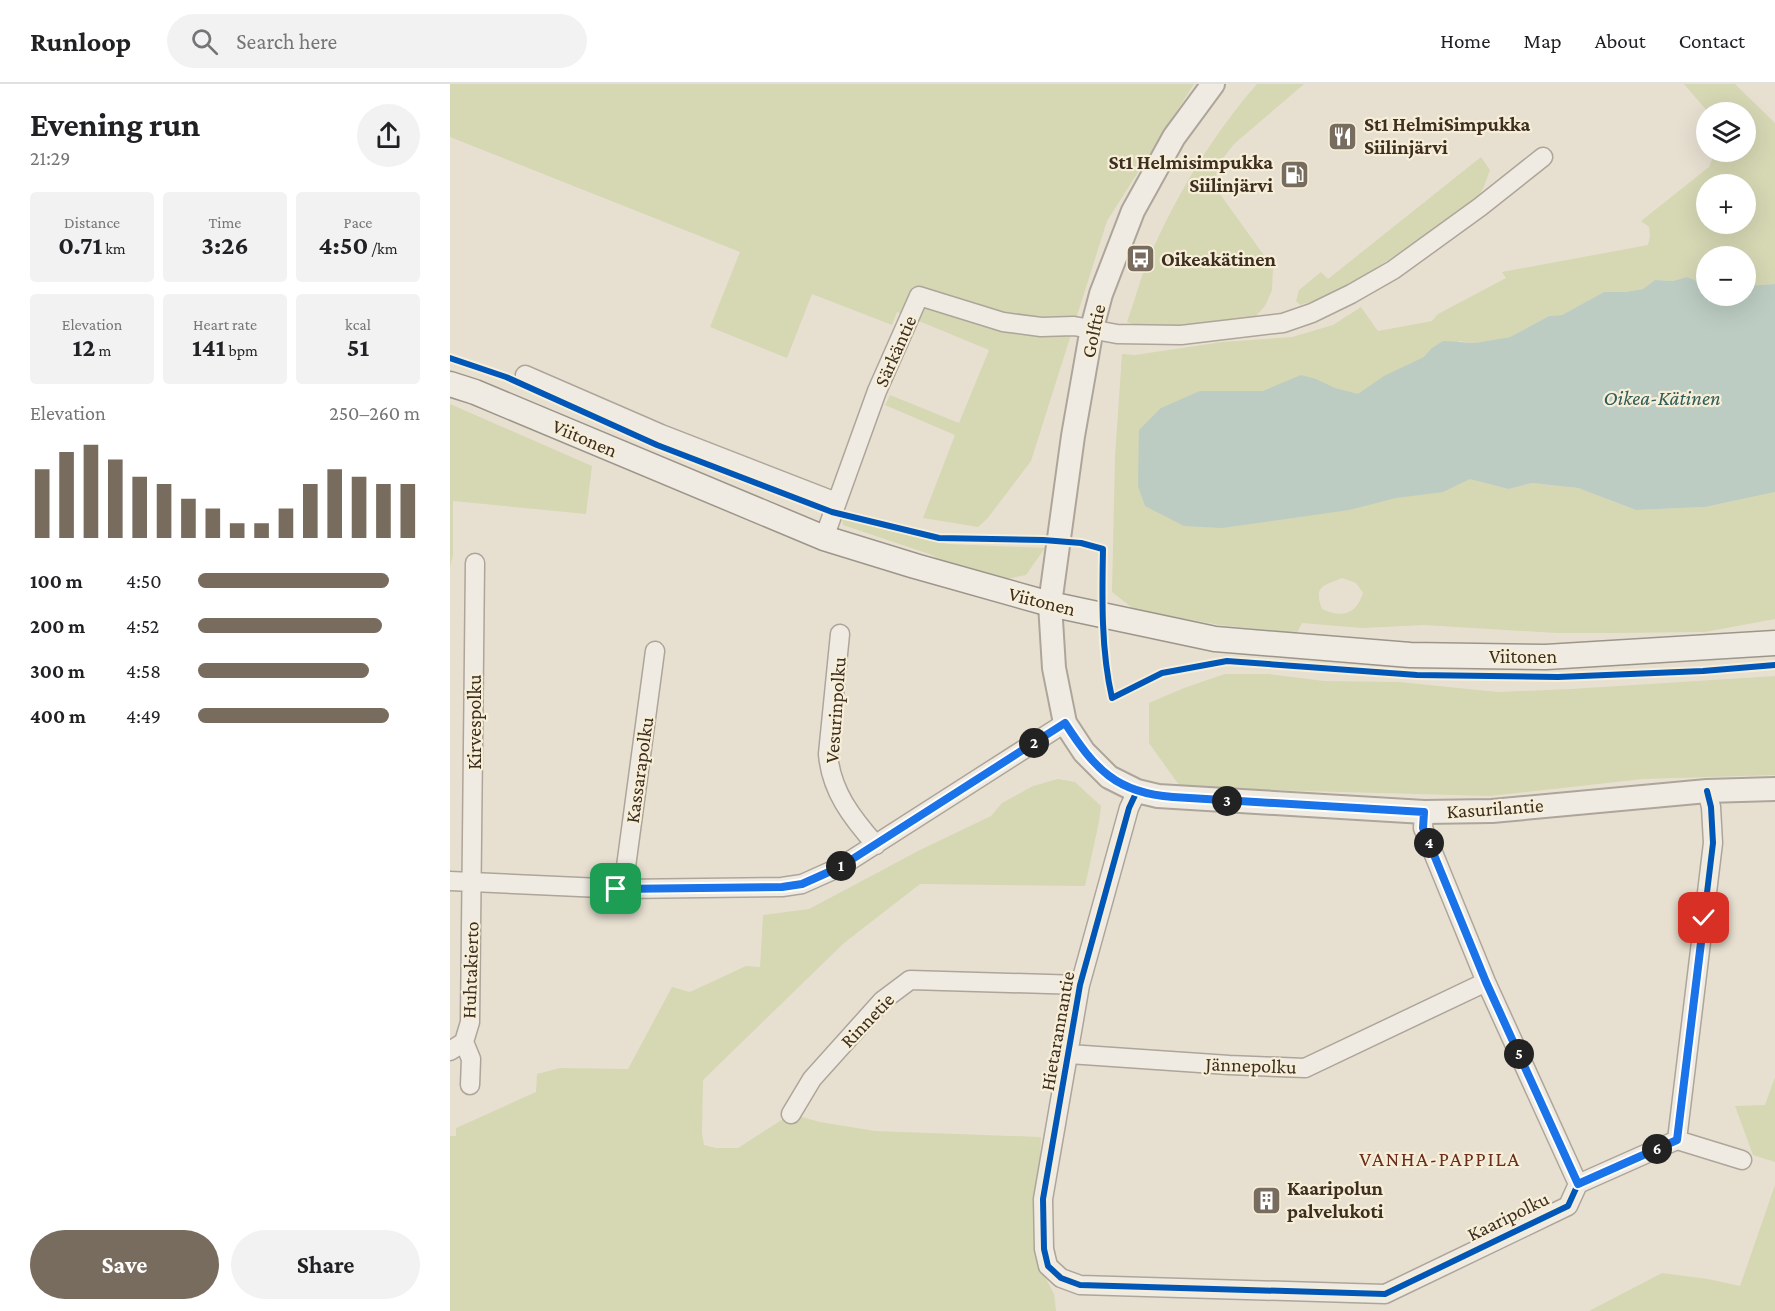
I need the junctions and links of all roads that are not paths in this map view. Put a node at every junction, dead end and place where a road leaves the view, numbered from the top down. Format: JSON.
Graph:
{"nodes":[{"id":1,"x":1214,"y":84,"type":"edge"},
{"id":2,"x":1543,"y":157,"type":"dead end"},
{"id":3,"x":1092,"y":328,"type":"junction"},
{"id":4,"x":525,"y":375,"type":"dead end"},
{"id":5,"x":450,"y":384,"type":"edge"},
{"id":6,"x":836,"y":502,"type":"junction"},
{"id":7,"x":824,"y":538,"type":"junction"},
{"id":8,"x":475,"y":563,"type":"dead end"},
{"id":9,"x":1050,"y":604,"type":"junction"},
{"id":10,"x":840,"y":634,"type":"dead end"},
{"id":11,"x":1775,"y":643,"type":"edge"},
{"id":12,"x":655,"y":651,"type":"dead end"},
{"id":13,"x":1065,"y":723,"type":"junction"},
{"id":14,"x":1775,"y":789,"type":"edge"},
{"id":15,"x":1137,"y":791,"type":"junction"},
{"id":16,"x":1707,"y":791,"type":"junction"},
{"id":17,"x":1424,"y":812,"type":"junction"},
{"id":18,"x":876,"y":845,"type":"junction"},
{"id":19,"x":450,"y":881,"type":"edge"},
{"id":20,"x":472,"y":881,"type":"junction"},
{"id":21,"x":623,"y":889,"type":"junction"},
{"id":22,"x":1486,"y":982,"type":"junction"},
{"id":23,"x":1080,"y":985,"type":"junction"},
{"id":24,"x":457,"y":1047,"type":"edge"},
{"id":25,"x":1070,"y":1054,"type":"junction"},
{"id":26,"x":470,"y":1085,"type":"dead end"},
{"id":27,"x":791,"y":1114,"type":"dead end"},
{"id":28,"x":1677,"y":1140,"type":"junction"},
{"id":29,"x":1742,"y":1160,"type":"dead end"},
{"id":30,"x":1578,"y":1184,"type":"junction"},
{"id":31,"x":1061,"y":1278,"type":"joint"}],
"edges":[{"from":1,"to":3,"type":"street","name":"Golftie"},
{"from":2,"to":3,"type":"street"},
{"from":3,"to":6,"type":"street","name":"Särkäntie"},
{"from":3,"to":9,"type":"street","name":"Golftie"},
{"from":4,"to":6,"type":"street"},
{"from":5,"to":7,"type":"main road","name":"Viitonen"},
{"from":6,"to":7,"type":"street","name":"Särkäntie"},
{"from":7,"to":9,"type":"main road","name":"Viitonen"},
{"from":8,"to":20,"type":"street","name":"Kirvespolku"},
{"from":9,"to":11,"type":"main road","name":"Viitonen"},
{"from":9,"to":13,"type":"street","name":"Kasurilantie"},
{"from":10,"to":18,"type":"street","name":"Vesurinpolku"},
{"from":12,"to":21,"type":"street","name":"Kassarapolku"},
{"from":13,"to":15,"type":"street","name":"Kasurilantie"},
{"from":13,"to":18,"type":"street"},
{"from":14,"to":16,"type":"street","name":"Kasurilantie"},
{"from":15,"to":17,"type":"street","name":"Kasurilantie"},
{"from":15,"to":23,"type":"street","name":"Hietarannantie"},
{"from":16,"to":17,"type":"street","name":"Kasurilantie"},
{"from":16,"to":28,"type":"street"},
{"from":17,"to":22,"type":"street"},
{"from":18,"to":21,"type":"street"},
{"from":19,"to":20,"type":"street"},
{"from":20,"to":21,"type":"street"},
{"from":20,"to":24,"type":"street","name":"Huhtakierto"},
{"from":22,"to":25,"type":"street","name":"Jännepolku"},
{"from":22,"to":30,"type":"street"},
{"from":23,"to":25,"type":"street","name":"Hietarannantie"},
{"from":23,"to":27,"type":"street","name":"Rinnetie"},
{"from":24,"to":26,"type":"street"},
{"from":25,"to":31,"type":"street","name":"Hietarannantie"},
{"from":28,"to":29,"type":"street"},
{"from":28,"to":30,"type":"street"},
{"from":30,"to":31,"type":"street","name":"Kaaripolku"}]}
